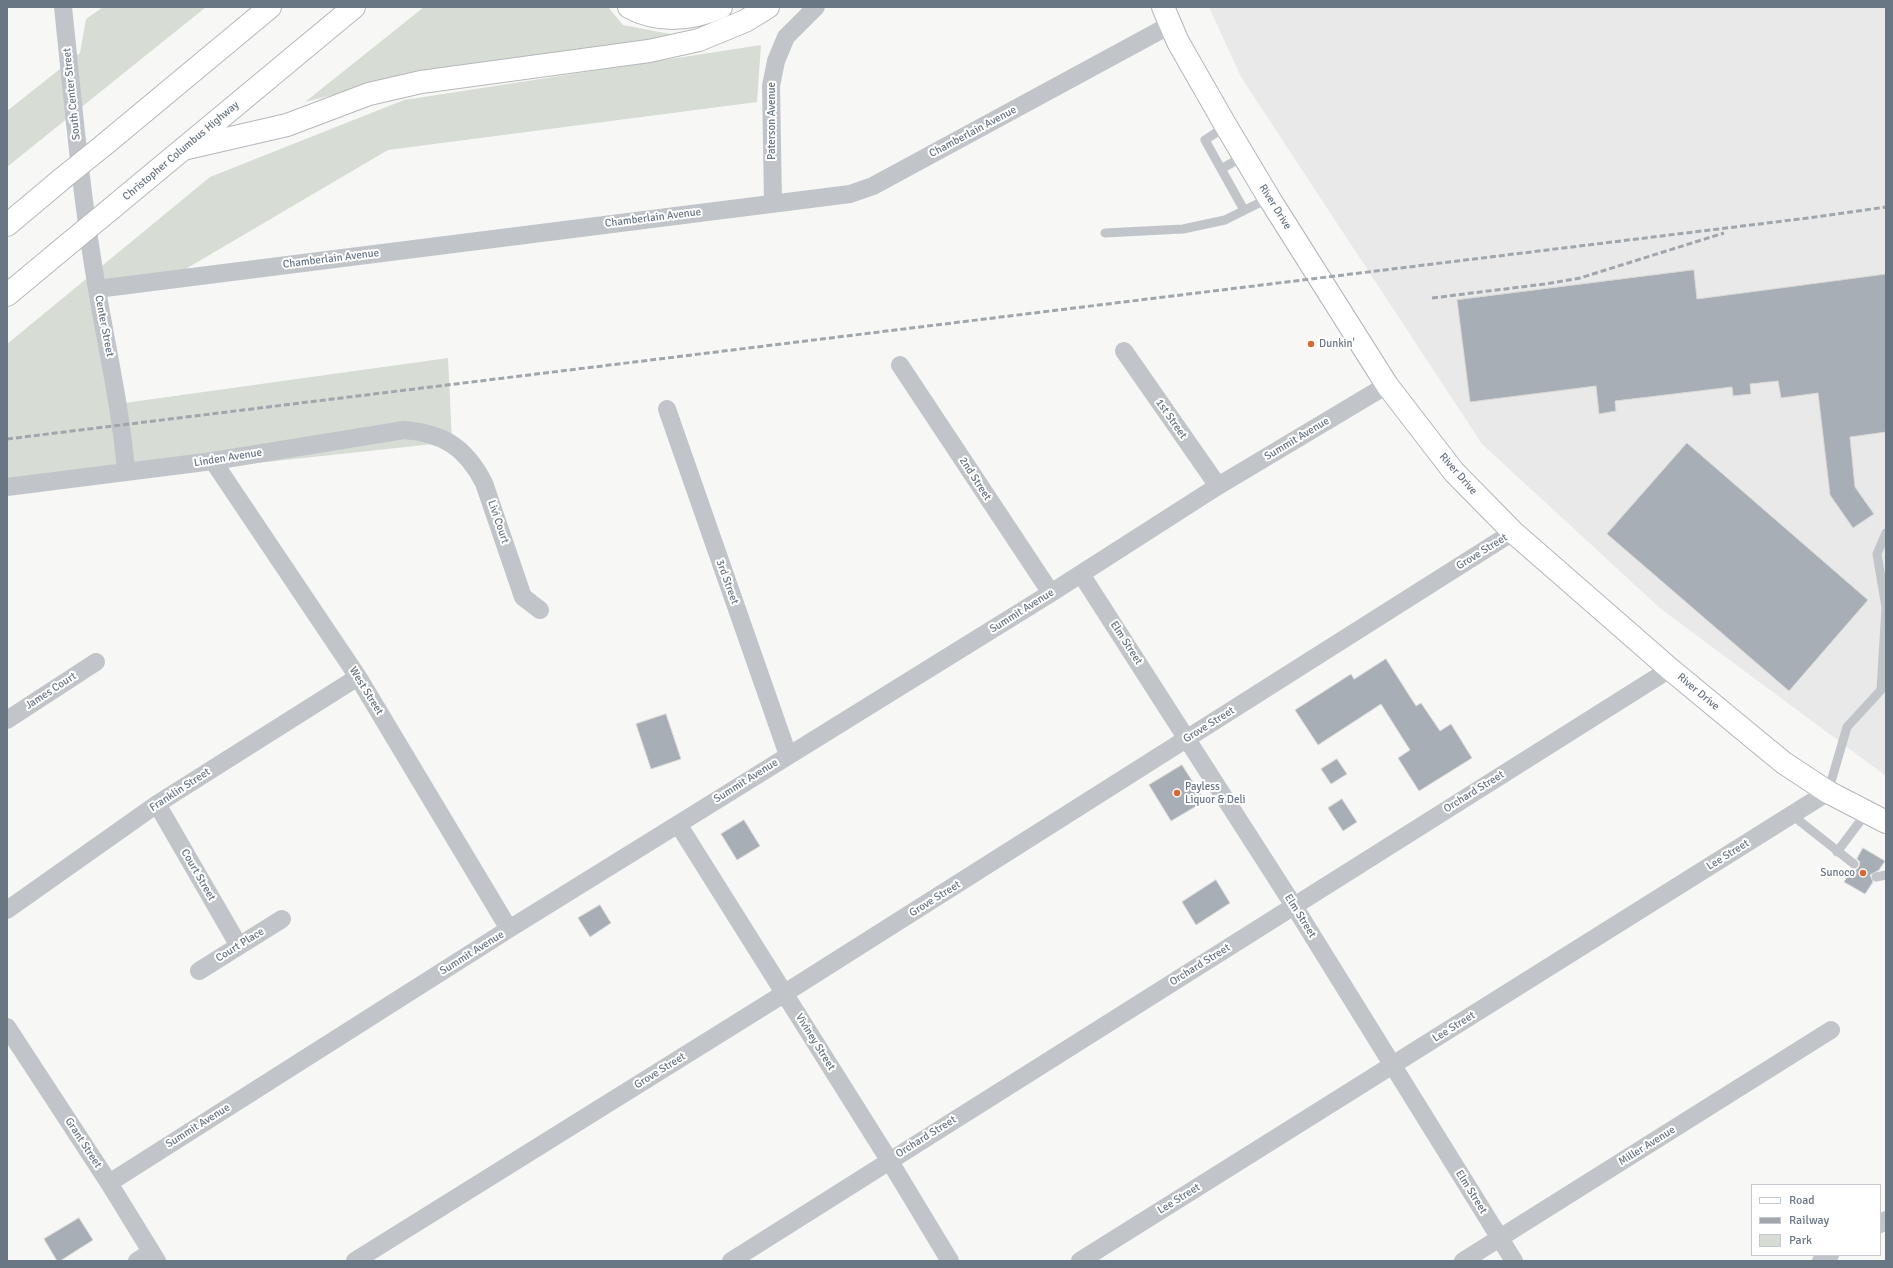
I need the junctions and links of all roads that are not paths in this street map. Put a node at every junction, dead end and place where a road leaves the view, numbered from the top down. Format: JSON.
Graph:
{"nodes":[{"id":1,"x":63,"y":7,"type":"edge"},
{"id":2,"x":270,"y":7,"type":"edge"},
{"id":3,"x":354,"y":7,"type":"edge"},
{"id":4,"x":629,"y":7,"type":"edge"},
{"id":5,"x":721,"y":7,"type":"edge"},
{"id":6,"x":768,"y":7,"type":"edge"},
{"id":7,"x":816,"y":7,"type":"edge"},
{"id":8,"x":1166,"y":16,"type":"edge"},
{"id":9,"x":1226,"y":126,"type":"junction"},
{"id":10,"x":183,"y":148,"type":"junction"},
{"id":11,"x":1244,"y":156,"type":"junction"},
{"id":12,"x":1221,"y":169,"type":"junction"},
{"id":13,"x":73,"y":179,"type":"junction"},
{"id":14,"x":1269,"y":198,"type":"junction"},
{"id":15,"x":773,"y":203,"type":"junction"},
{"id":16,"x":1244,"y":210,"type":"junction"},
{"id":17,"x":7,"y":225,"type":"edge"},
{"id":18,"x":1105,"y":233,"type":"dead end"},
{"id":19,"x":97,"y":289,"type":"junction"},
{"id":20,"x":7,"y":294,"type":"edge"},
{"id":21,"x":1124,"y":351,"type":"dead end"},
{"id":22,"x":900,"y":364,"type":"dead end"},
{"id":23,"x":1387,"y":385,"type":"junction"},
{"id":24,"x":667,"y":409,"type":"dead end"},
{"id":25,"x":447,"y":440,"type":"joint"},
{"id":26,"x":213,"y":461,"type":"junction"},
{"id":27,"x":126,"y":471,"type":"junction"},
{"id":28,"x":1218,"y":486,"type":"junction"},
{"id":29,"x":7,"y":488,"type":"edge"},
{"id":30,"x":1513,"y":532,"type":"junction"},
{"id":31,"x":1886,"y":533,"type":"edge"},
{"id":32,"x":1081,"y":574,"type":"junction"},
{"id":33,"x":1050,"y":593,"type":"junction"},
{"id":34,"x":540,"y":610,"type":"dead end"},
{"id":35,"x":96,"y":662,"type":"dead end"},
{"id":36,"x":1670,"y":669,"type":"junction"},
{"id":37,"x":358,"y":677,"type":"junction"},
{"id":38,"x":7,"y":720,"type":"edge"},
{"id":39,"x":1188,"y":739,"type":"junction"},
{"id":40,"x":788,"y":755,"type":"junction"},
{"id":41,"x":1828,"y":792,"type":"junction"},
{"id":42,"x":157,"y":804,"type":"junction"},
{"id":43,"x":1867,"y":812,"type":"junction"},
{"id":44,"x":1792,"y":815,"type":"junction"},
{"id":45,"x":1886,"y":822,"type":"edge"},
{"id":46,"x":678,"y":824,"type":"junction"},
{"id":47,"x":1837,"y":852,"type":"junction"},
{"id":48,"x":1854,"y":864,"type":"dead end"},
{"id":49,"x":1886,"y":875,"type":"edge"},
{"id":50,"x":1876,"y":876,"type":"dead end"},
{"id":51,"x":1294,"y":906,"type":"junction"},
{"id":52,"x":7,"y":910,"type":"edge"},
{"id":53,"x":282,"y":919,"type":"dead end"},
{"id":54,"x":509,"y":929,"type":"junction"},
{"id":55,"x":239,"y":946,"type":"junction"},
{"id":56,"x":198,"y":972,"type":"dead end"},
{"id":57,"x":785,"y":993,"type":"junction"},
{"id":58,"x":7,"y":1027,"type":"edge"},
{"id":59,"x":1831,"y":1030,"type":"dead end"},
{"id":60,"x":1392,"y":1066,"type":"junction"},
{"id":61,"x":890,"y":1160,"type":"junction"},
{"id":62,"x":109,"y":1183,"type":"junction"},
{"id":63,"x":1500,"y":1238,"type":"junction"},
{"id":64,"x":148,"y":1258,"type":"edge"},
{"id":65,"x":355,"y":1261,"type":"edge"},
{"id":66,"x":731,"y":1261,"type":"edge"},
{"id":67,"x":950,"y":1261,"type":"edge"},
{"id":68,"x":1080,"y":1261,"type":"edge"},
{"id":69,"x":1463,"y":1261,"type":"edge"},
{"id":70,"x":1514,"y":1261,"type":"edge"}],
"edges":[{"from":1,"to":13,"type":"street","name":"South Center Street"},
{"from":2,"to":13,"type":"main road","bridge":true},
{"from":3,"to":10,"type":"main road","name":"Christopher Columbus Highway"},
{"from":4,"to":5,"type":"main road"},
{"from":6,"to":10,"type":"main road"},
{"from":7,"to":15,"type":"street","name":"Paterson Avenue"},
{"from":8,"to":9,"type":"main road","name":"River Drive"},
{"from":8,"to":15,"type":"street","name":"Chamberlain Avenue"},
{"from":9,"to":11,"type":"main road","name":"River Drive"},
{"from":9,"to":12,"type":"lane"},
{"from":10,"to":20,"type":"main road","name":"Christopher Columbus Highway","bridge":true},
{"from":11,"to":12,"type":"lane"},
{"from":11,"to":14,"type":"main road","name":"River Drive"},
{"from":12,"to":16,"type":"lane"},
{"from":13,"to":17,"type":"main road"},
{"from":13,"to":19,"type":"street","name":"Center Street"},
{"from":14,"to":16,"type":"lane"},
{"from":14,"to":23,"type":"main road","name":"River Drive"},
{"from":15,"to":19,"type":"street","name":"Chamberlain Avenue"},
{"from":16,"to":18,"type":"lane"},
{"from":19,"to":27,"type":"street","name":"Center Street"},
{"from":21,"to":28,"type":"street","name":"1st Street"},
{"from":22,"to":33,"type":"street","name":"2nd Street"},
{"from":23,"to":28,"type":"street","name":"Summit Avenue"},
{"from":23,"to":30,"type":"main road","name":"River Drive"},
{"from":24,"to":40,"type":"street","name":"3rd Street"},
{"from":25,"to":26,"type":"street","name":"Linden Avenue"},
{"from":25,"to":34,"type":"street","name":"Livi Court"},
{"from":26,"to":27,"type":"street","name":"Linden Avenue"},
{"from":26,"to":37,"type":"street","name":"West Street"},
{"from":27,"to":29,"type":"street","name":"Linden Avenue"},
{"from":28,"to":32,"type":"street","name":"Summit Avenue"},
{"from":30,"to":36,"type":"main road","name":"River Drive"},
{"from":30,"to":39,"type":"street","name":"Grove Street"},
{"from":31,"to":41,"type":"lane"},
{"from":32,"to":33,"type":"street","name":"Summit Avenue"},
{"from":32,"to":39,"type":"street","name":"Elm Street"},
{"from":33,"to":40,"type":"street","name":"Summit Avenue"},
{"from":35,"to":38,"type":"street","name":"James Court"},
{"from":36,"to":41,"type":"main road","name":"River Drive"},
{"from":36,"to":51,"type":"street","name":"Orchard Street"},
{"from":37,"to":42,"type":"street","name":"Franklin Street"},
{"from":37,"to":54,"type":"street","name":"West Street"},
{"from":39,"to":51,"type":"street","name":"Elm Street"},
{"from":39,"to":57,"type":"street","name":"Grove Street"},
{"from":40,"to":46,"type":"street","name":"Summit Avenue"},
{"from":41,"to":43,"type":"main road","name":"River Drive"},
{"from":41,"to":44,"type":"street","name":"Lee Street"},
{"from":42,"to":52,"type":"street","name":"Franklin Street"},
{"from":42,"to":55,"type":"street","name":"Court Street"},
{"from":43,"to":45,"type":"main road","name":"River Drive"},
{"from":43,"to":47,"type":"lane"},
{"from":44,"to":47,"type":"lane"},
{"from":44,"to":60,"type":"street","name":"Lee Street"},
{"from":46,"to":54,"type":"street","name":"Summit Avenue"},
{"from":46,"to":57,"type":"street","name":"Viviney Street"},
{"from":47,"to":48,"type":"lane"},
{"from":49,"to":50,"type":"lane"},
{"from":51,"to":60,"type":"street","name":"Elm Street"},
{"from":51,"to":61,"type":"street","name":"Orchard Street"},
{"from":53,"to":55,"type":"street","name":"Court Place"},
{"from":54,"to":62,"type":"street","name":"Summit Avenue"},
{"from":55,"to":56,"type":"street","name":"Court Place"},
{"from":57,"to":61,"type":"street","name":"Viviney Street"},
{"from":57,"to":65,"type":"street","name":"Grove Street"},
{"from":58,"to":62,"type":"street","name":"Grant Street"},
{"from":59,"to":63,"type":"street","name":"Miller Avenue"},
{"from":60,"to":63,"type":"street","name":"Elm Street"},
{"from":60,"to":68,"type":"street","name":"Lee Street"},
{"from":61,"to":66,"type":"street","name":"Orchard Street"},
{"from":61,"to":67,"type":"street","name":"Viviney Street"},
{"from":62,"to":64,"type":"street","name":"Grant Street"},
{"from":63,"to":69,"type":"street","name":"Miller Avenue"},
{"from":63,"to":70,"type":"street","name":"Elm Street"}]}
